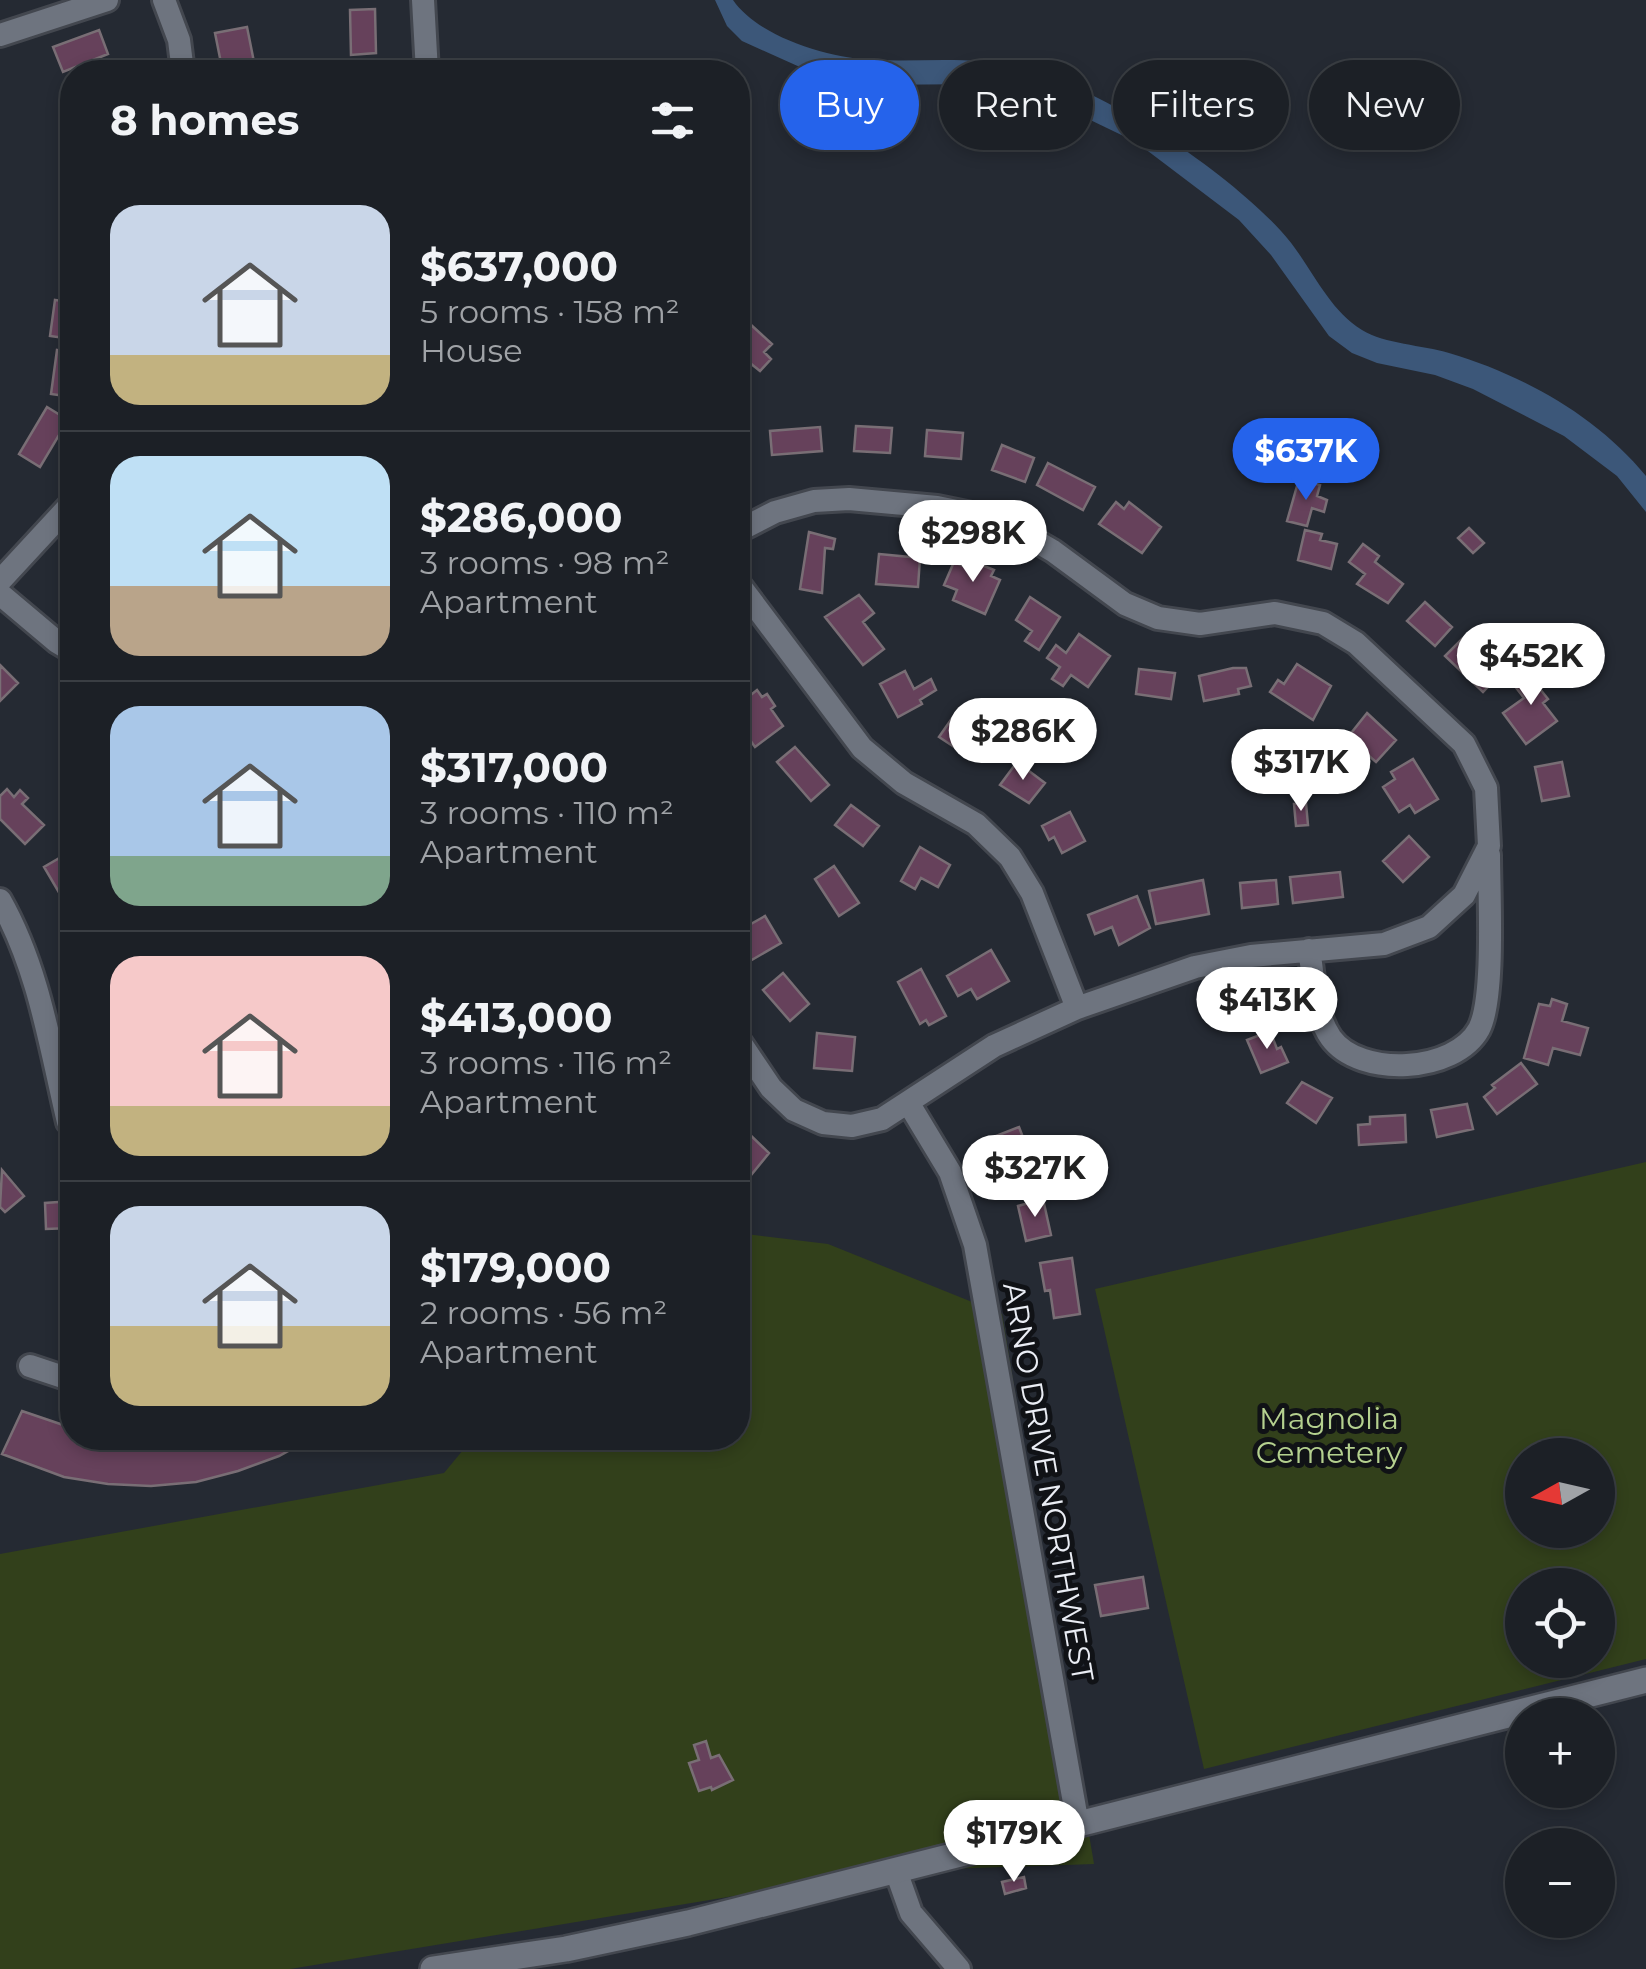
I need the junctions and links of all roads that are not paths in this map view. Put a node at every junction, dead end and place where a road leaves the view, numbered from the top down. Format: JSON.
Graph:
{"nodes":[{"id":1,"x":107,"y":0,"type":"edge"},
{"id":2,"x":164,"y":0,"type":"edge"},
{"id":3,"x":423,"y":0,"type":"edge"},
{"id":4,"x":0,"y":35,"type":"edge"},
{"id":5,"x":182,"y":60,"type":"edge"},
{"id":6,"x":426,"y":60,"type":"edge"},
{"id":7,"x":60,"y":516,"type":"edge"},
{"id":8,"x":750,"y":525,"type":"edge"},
{"id":9,"x":0,"y":581,"type":"edge"},
{"id":10,"x":0,"y":594,"type":"edge"},
{"id":11,"x":750,"y":604,"type":"edge"},
{"id":12,"x":60,"y":644,"type":"edge"},
{"id":13,"x":1490,"y":846,"type":"junction"},
{"id":14,"x":0,"y":900,"type":"edge"},
{"id":15,"x":1308,"y":950,"type":"junction"},
{"id":16,"x":1077,"y":1008,"type":"junction"},
{"id":17,"x":750,"y":1056,"type":"edge"},
{"id":18,"x":60,"y":1088,"type":"edge"},
{"id":19,"x":908,"y":1104,"type":"junction"},
{"id":20,"x":30,"y":1366,"type":"dead end"},
{"id":21,"x":60,"y":1376,"type":"edge"},
{"id":22,"x":1646,"y":1680,"type":"edge"},
{"id":23,"x":1078,"y":1825,"type":"junction"},
{"id":24,"x":896,"y":1871,"type":"junction"},
{"id":25,"x":433,"y":1969,"type":"edge"},
{"id":26,"x":959,"y":1969,"type":"edge"}],
"edges":[{"from":1,"to":4,"type":"street"},
{"from":2,"to":5,"type":"street"},
{"from":3,"to":6,"type":"street"},
{"from":7,"to":9,"type":"street"},
{"from":8,"to":13,"type":"street"},
{"from":10,"to":12,"type":"street"},
{"from":11,"to":16,"type":"street"},
{"from":13,"to":15,"type":"street"},
{"from":13,"to":15,"type":"street"},
{"from":14,"to":18,"type":"street"},
{"from":15,"to":16,"type":"street"},
{"from":16,"to":19,"type":"street"},
{"from":17,"to":19,"type":"street"},
{"from":19,"to":23,"type":"street","name":"ARNO DRIVE NORTHWEST"},
{"from":20,"to":21,"type":"street"},
{"from":22,"to":23,"type":"street"},
{"from":23,"to":24,"type":"street"},
{"from":24,"to":25,"type":"street"},
{"from":24,"to":26,"type":"street"}]}
